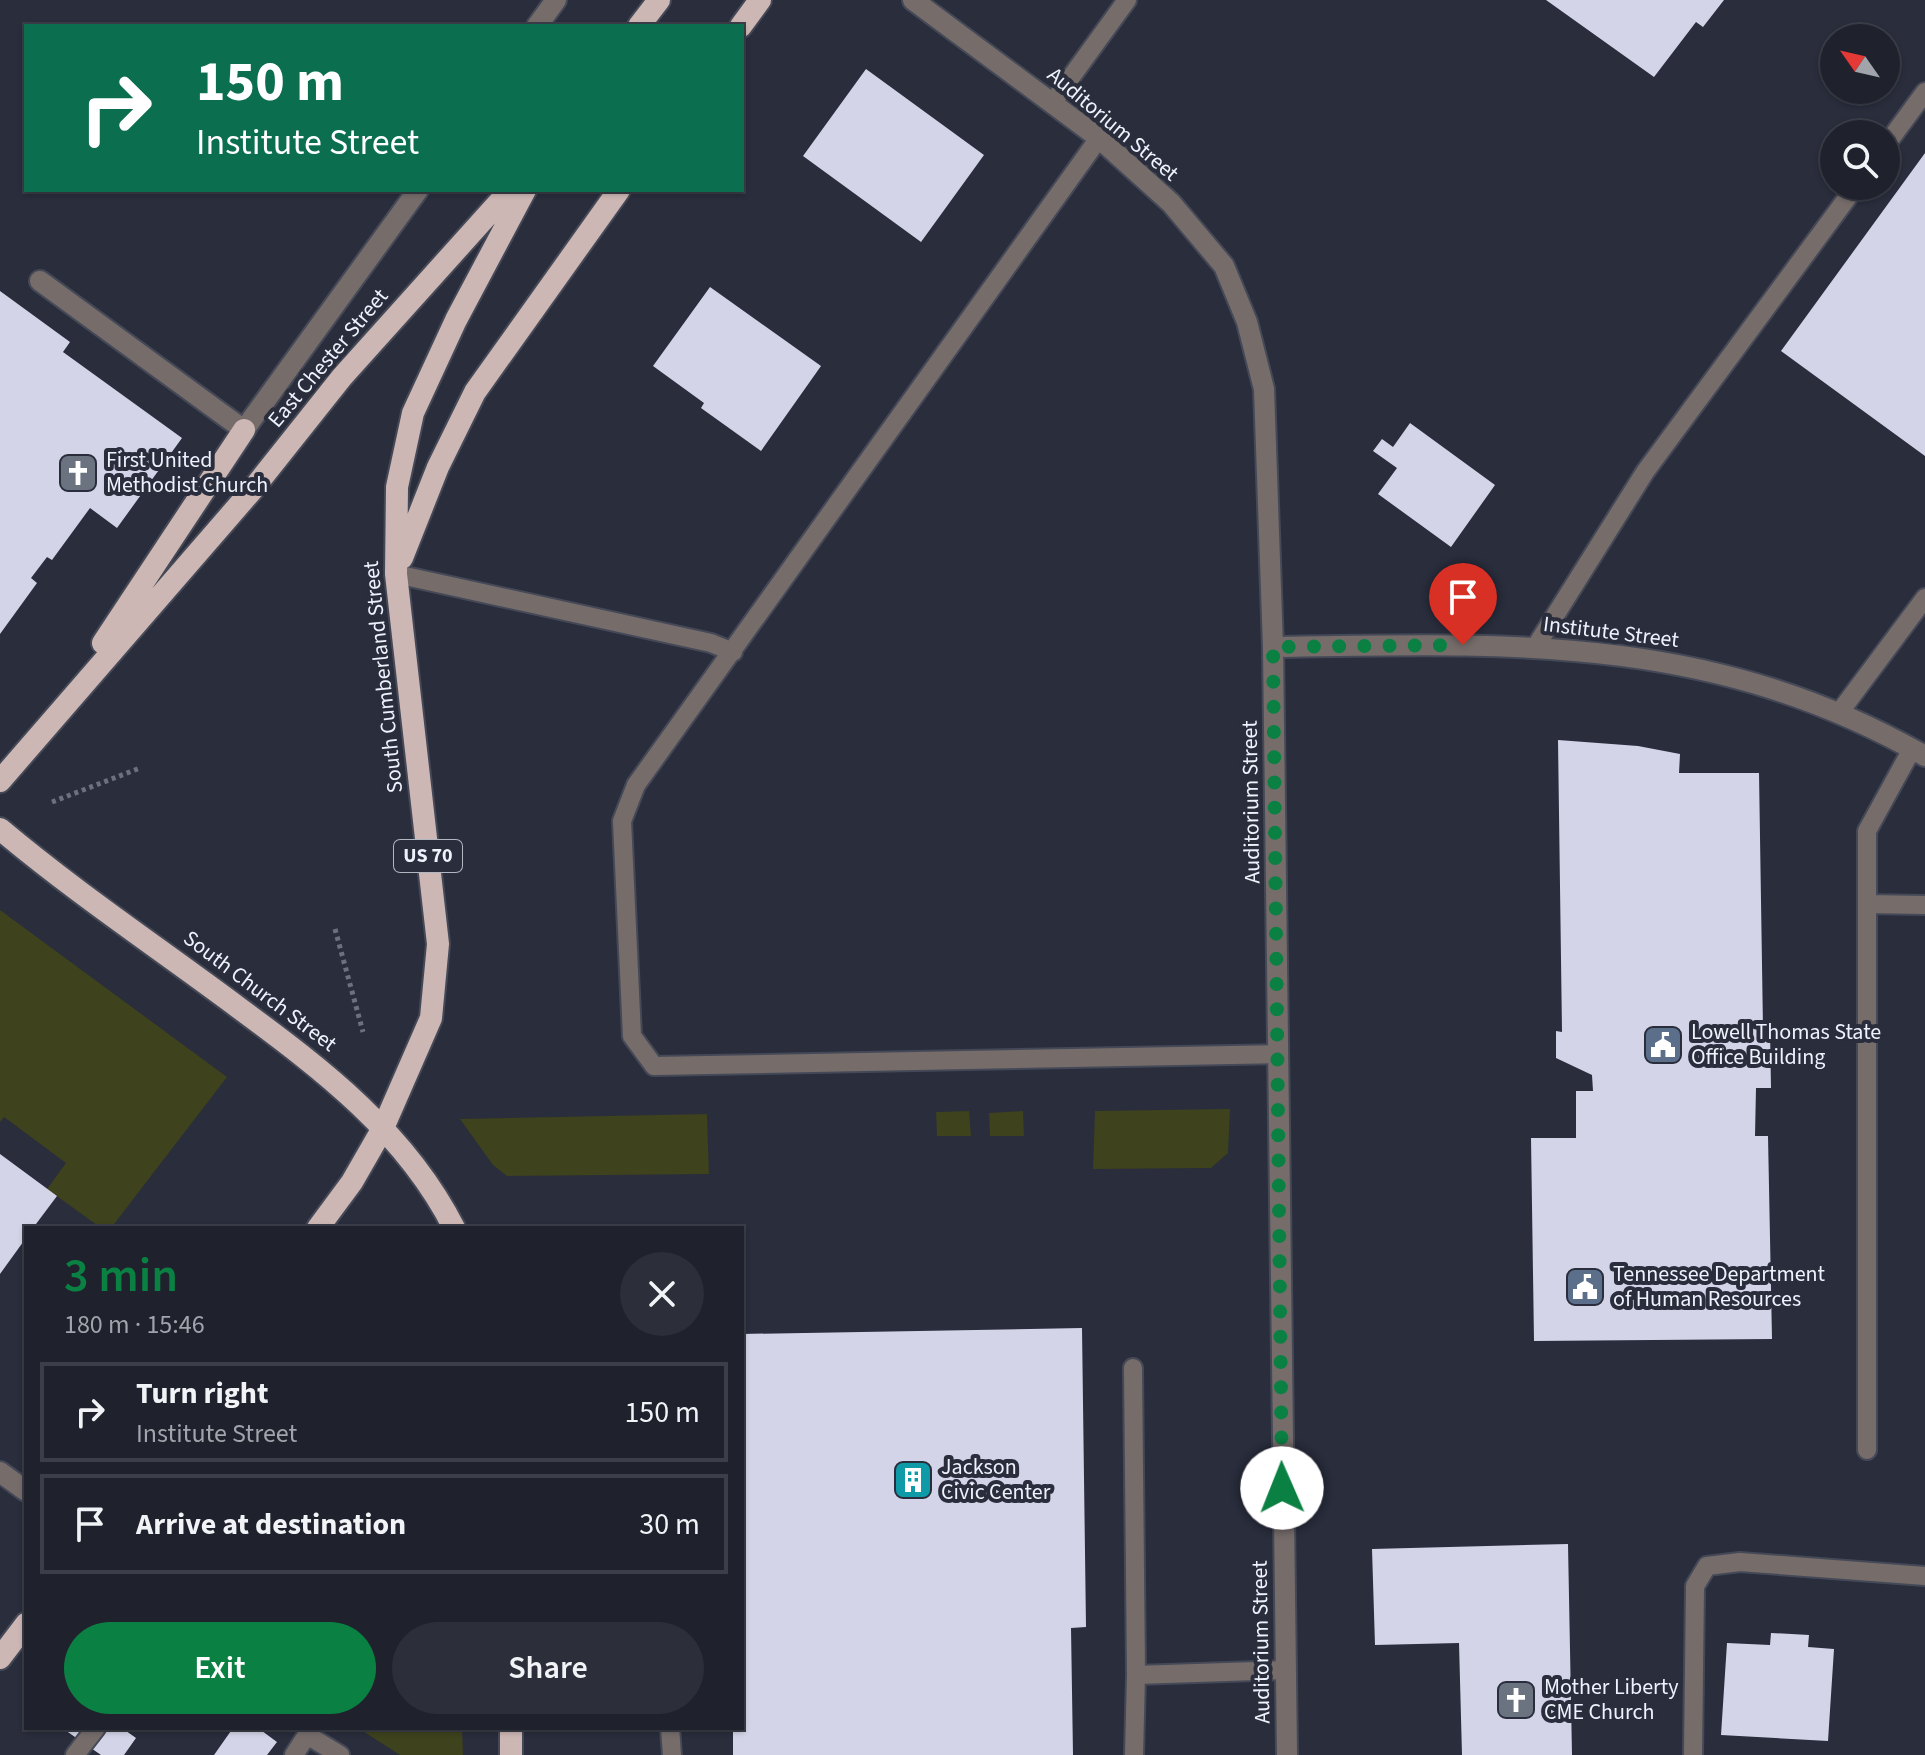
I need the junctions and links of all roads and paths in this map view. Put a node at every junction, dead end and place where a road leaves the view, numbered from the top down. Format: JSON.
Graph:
{"nodes":[{"id":1,"x":556,"y":0,"type":"edge"},
{"id":2,"x":659,"y":0,"type":"edge"},
{"id":3,"x":760,"y":0,"type":"edge"},
{"id":4,"x":913,"y":0,"type":"edge"},
{"id":5,"x":1127,"y":0,"type":"edge"},
{"id":6,"x":538,"y":24,"type":"edge"},
{"id":7,"x":641,"y":24,"type":"edge"},
{"id":8,"x":742,"y":24,"type":"edge"},
{"id":9,"x":1925,"y":92,"type":"edge"},
{"id":10,"x":1053,"y":102,"type":"junction"},
{"id":11,"x":1900,"y":126,"type":"edge"},
{"id":12,"x":1099,"y":138,"type":"junction"},
{"id":13,"x":417,"y":192,"type":"edge"},
{"id":14,"x":508,"y":192,"type":"edge"},
{"id":15,"x":524,"y":192,"type":"edge"},
{"id":16,"x":618,"y":192,"type":"edge"},
{"id":17,"x":1846,"y":200,"type":"edge"},
{"id":18,"x":40,"y":281,"type":"dead end"},
{"id":19,"x":244,"y":430,"type":"junction"},
{"id":20,"x":396,"y":574,"type":"junction"},
{"id":21,"x":1925,"y":598,"type":"edge"},
{"id":22,"x":1536,"y":646,"type":"junction"},
{"id":23,"x":1273,"y":647,"type":"junction"},
{"id":24,"x":733,"y":652,"type":"junction"},
{"id":25,"x":1839,"y":713,"type":"junction"},
{"id":26,"x":53,"y":718,"type":"junction"},
{"id":27,"x":1918,"y":753,"type":"edge"},
{"id":28,"x":140,"y":768,"type":"dead end"},
{"id":29,"x":0,"y":781,"type":"edge"},
{"id":30,"x":52,"y":802,"type":"dead end"},
{"id":31,"x":0,"y":829,"type":"edge"},
{"id":32,"x":1867,"y":904,"type":"junction"},
{"id":33,"x":1925,"y":905,"type":"edge"},
{"id":34,"x":335,"y":929,"type":"dead end"},
{"id":35,"x":363,"y":1032,"type":"dead end"},
{"id":36,"x":1279,"y":1054,"type":"junction"},
{"id":37,"x":383,"y":1128,"type":"junction"},
{"id":38,"x":319,"y":1226,"type":"edge"},
{"id":39,"x":453,"y":1226,"type":"edge"},
{"id":40,"x":1133,"y":1368,"type":"dead end"},
{"id":41,"x":1867,"y":1450,"type":"dead end"},
{"id":42,"x":0,"y":1472,"type":"edge"},
{"id":43,"x":24,"y":1490,"type":"edge"},
{"id":44,"x":1925,"y":1576,"type":"edge"},
{"id":45,"x":24,"y":1627,"type":"edge"},
{"id":46,"x":0,"y":1658,"type":"edge"},
{"id":47,"x":1286,"y":1670,"type":"junction"},
{"id":48,"x":1136,"y":1675,"type":"junction"},
{"id":49,"x":94,"y":1730,"type":"edge"},
{"id":50,"x":511,"y":1730,"type":"edge"},
{"id":51,"x":670,"y":1730,"type":"edge"},
{"id":52,"x":75,"y":1755,"type":"edge"},
{"id":53,"x":294,"y":1755,"type":"edge"},
{"id":54,"x":340,"y":1755,"type":"edge"},
{"id":55,"x":511,"y":1755,"type":"edge"},
{"id":56,"x":672,"y":1755,"type":"edge"},
{"id":57,"x":1134,"y":1755,"type":"edge"},
{"id":58,"x":1287,"y":1755,"type":"edge"},
{"id":59,"x":1693,"y":1755,"type":"edge"}],
"edges":[{"from":1,"to":6,"type":"street"},
{"from":2,"to":7,"type":"highway"},
{"from":3,"to":8,"type":"highway"},
{"from":4,"to":10,"type":"street","name":"Auditorium Street"},
{"from":5,"to":10,"type":"lane"},
{"from":9,"to":11,"type":"lane"},
{"from":10,"to":12,"type":"street","name":"Auditorium Street"},
{"from":12,"to":23,"type":"street","name":"Auditorium Street"},
{"from":12,"to":24,"type":"lane"},
{"from":13,"to":19,"type":"street"},
{"from":14,"to":26,"type":"highway","name":"East Chester Street"},
{"from":15,"to":20,"type":"highway","name":"South Cumberland Street","number":"US 70"},
{"from":16,"to":20,"type":"highway"},
{"from":17,"to":22,"type":"lane"},
{"from":18,"to":19,"type":"street"},
{"from":19,"to":26,"type":"highway"},
{"from":20,"to":24,"type":"lane"},
{"from":20,"to":37,"type":"highway","name":"South Cumberland Street","number":"US 70"},
{"from":21,"to":25,"type":"lane"},
{"from":22,"to":23,"type":"street","name":"Institute Street"},
{"from":22,"to":25,"type":"street","name":"Institute Street"},
{"from":23,"to":36,"type":"street","name":"Auditorium Street"},
{"from":24,"to":36,"type":"lane"},
{"from":25,"to":27,"type":"street","name":"Institute Street"},
{"from":26,"to":29,"type":"highway","name":"East Chester Street"},
{"from":27,"to":32,"type":"lane"},
{"from":28,"to":30,"type":"path"},
{"from":31,"to":37,"type":"highway","name":"South Church Street"},
{"from":32,"to":33,"type":"lane"},
{"from":32,"to":41,"type":"lane"},
{"from":34,"to":35,"type":"path"},
{"from":36,"to":47,"type":"street","name":"Auditorium Street"},
{"from":37,"to":38,"type":"highway","number":"US 70"},
{"from":37,"to":39,"type":"highway","name":"South Church Street"},
{"from":40,"to":48,"type":"lane"},
{"from":42,"to":43,"type":"street"},
{"from":44,"to":59,"type":"lane"},
{"from":45,"to":46,"type":"highway"},
{"from":47,"to":48,"type":"lane"},
{"from":47,"to":58,"type":"street","name":"Auditorium Street"},
{"from":48,"to":57,"type":"lane"},
{"from":49,"to":52,"type":"lane"},
{"from":50,"to":55,"type":"highway"},
{"from":51,"to":56,"type":"lane"},
{"from":53,"to":54,"type":"lane"}]}
